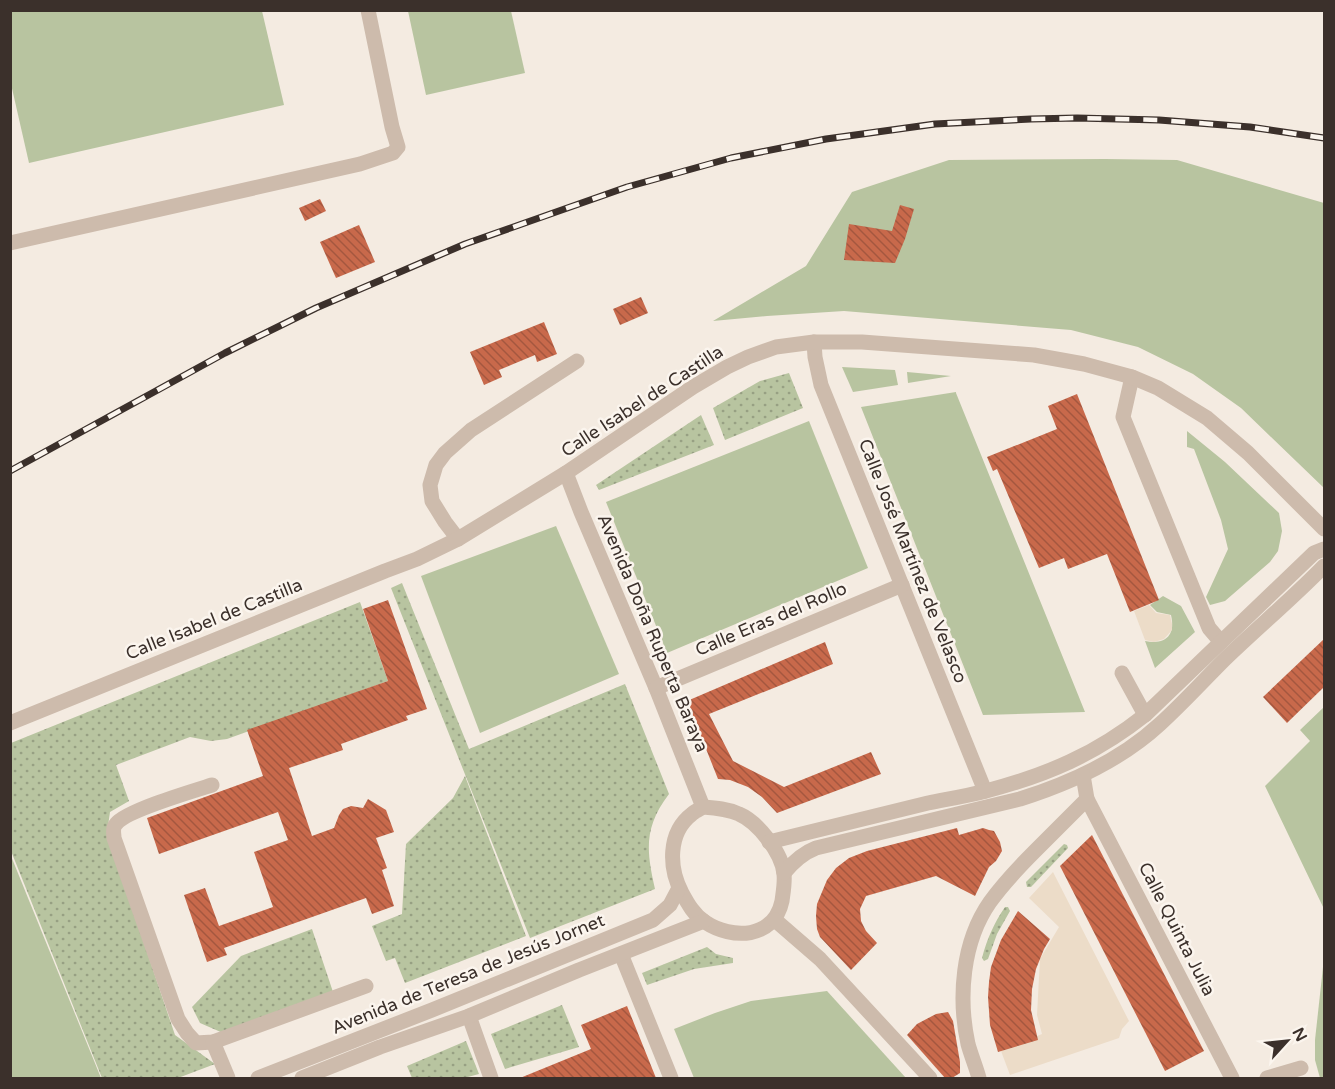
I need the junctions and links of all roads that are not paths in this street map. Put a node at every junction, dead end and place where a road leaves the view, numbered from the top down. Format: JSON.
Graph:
{"nodes":[{"id":1,"x":368,"y":10,"type":"edge"},
{"id":2,"x":10,"y":243,"type":"edge"},
{"id":3,"x":814,"y":342,"type":"junction"},
{"id":4,"x":577,"y":361,"type":"dead end"},
{"id":5,"x":1132,"y":377,"type":"junction"},
{"id":6,"x":566,"y":473,"type":"junction"},
{"id":7,"x":1324,"y":529,"type":"edge"},
{"id":8,"x":458,"y":538,"type":"junction"},
{"id":9,"x":1324,"y":549,"type":"edge"},
{"id":10,"x":1324,"y":566,"type":"edge"},
{"id":11,"x":902,"y":585,"type":"junction"},
{"id":12,"x":1221,"y":642,"type":"junction"},
{"id":13,"x":1122,"y":673,"type":"dead end"},
{"id":14,"x":656,"y":688,"type":"junction"},
{"id":15,"x":1145,"y":715,"type":"junction"},
{"id":16,"x":10,"y":723,"type":"edge"},
{"id":17,"x":1083,"y":775,"type":"junction"},
{"id":18,"x":212,"y":784,"type":"dead end"},
{"id":19,"x":985,"y":791,"type":"junction"},
{"id":20,"x":1087,"y":798,"type":"junction"},
{"id":21,"x":703,"y":807,"type":"junction"},
{"id":22,"x":769,"y":842,"type":"junction"},
{"id":23,"x":784,"y":873,"type":"junction"},
{"id":24,"x":680,"y":888,"type":"junction"},
{"id":25,"x":774,"y":920,"type":"junction"},
{"id":26,"x":704,"y":921,"type":"junction"},
{"id":27,"x":621,"y":954,"type":"junction"},
{"id":28,"x":366,"y":986,"type":"dead end"},
{"id":29,"x":469,"y":1016,"type":"junction"},
{"id":30,"x":213,"y":1042,"type":"junction"},
{"id":31,"x":1301,"y":1068,"type":"dead end"},
{"id":32,"x":228,"y":1078,"type":"edge"},
{"id":33,"x":258,"y":1078,"type":"edge"},
{"id":34,"x":302,"y":1078,"type":"edge"},
{"id":35,"x":491,"y":1078,"type":"edge"},
{"id":36,"x":671,"y":1078,"type":"edge"},
{"id":37,"x":930,"y":1078,"type":"edge"},
{"id":38,"x":979,"y":1078,"type":"edge"},
{"id":39,"x":1232,"y":1078,"type":"edge"},
{"id":40,"x":1267,"y":1078,"type":"edge"}],
"edges":[{"from":1,"to":2,"type":"street"},
{"from":3,"to":5,"type":"street","name":"Calle Isabel de Castilla"},
{"from":3,"to":6,"type":"street","name":"Calle Isabel de Castilla"},
{"from":3,"to":11,"type":"street","name":"Calle José Martínez de Velasco"},
{"from":4,"to":8,"type":"street"},
{"from":5,"to":7,"type":"street","name":"Calle Isabel de Castilla"},
{"from":5,"to":12,"type":"street"},
{"from":6,"to":8,"type":"street","name":"Calle Isabel de Castilla"},
{"from":6,"to":14,"type":"street","name":"Avenida Doña Ruperta Baraya"},
{"from":8,"to":16,"type":"street","name":"Calle Isabel de Castilla"},
{"from":9,"to":12,"type":"street"},
{"from":10,"to":17,"type":"street"},
{"from":11,"to":14,"type":"street","name":"Calle Eras del Rollo"},
{"from":11,"to":19,"type":"street","name":"Calle José Martínez de Velasco"},
{"from":12,"to":15,"type":"street"},
{"from":13,"to":15,"type":"street"},
{"from":14,"to":21,"type":"street","name":"Avenida Doña Ruperta Baraya"},
{"from":15,"to":19,"type":"street"},
{"from":17,"to":20,"type":"street","name":"Calle Quinta Julia"},
{"from":17,"to":23,"type":"street"},
{"from":18,"to":30,"type":"street"},
{"from":19,"to":22,"type":"street"},
{"from":20,"to":38,"type":"street"},
{"from":20,"to":39,"type":"street","name":"Calle Quinta Julia"},
{"from":21,"to":22,"type":"street"},
{"from":21,"to":24,"type":"street"},
{"from":22,"to":23,"type":"street"},
{"from":23,"to":25,"type":"street"},
{"from":24,"to":26,"type":"street"},
{"from":24,"to":33,"type":"street","name":"Avenida de Teresa de Jesús Jornet"},
{"from":25,"to":26,"type":"street"},
{"from":25,"to":37,"type":"street"},
{"from":26,"to":27,"type":"street","name":"Avenida de Teresa de Jesús Jornet"},
{"from":27,"to":29,"type":"street","name":"Avenida de Teresa de Jesús Jornet"},
{"from":27,"to":36,"type":"street"},
{"from":28,"to":30,"type":"street"},
{"from":29,"to":34,"type":"street","name":"Avenida de Teresa de Jesús Jornet"},
{"from":29,"to":35,"type":"street"},
{"from":30,"to":32,"type":"street"},
{"from":31,"to":40,"type":"street"}]}
